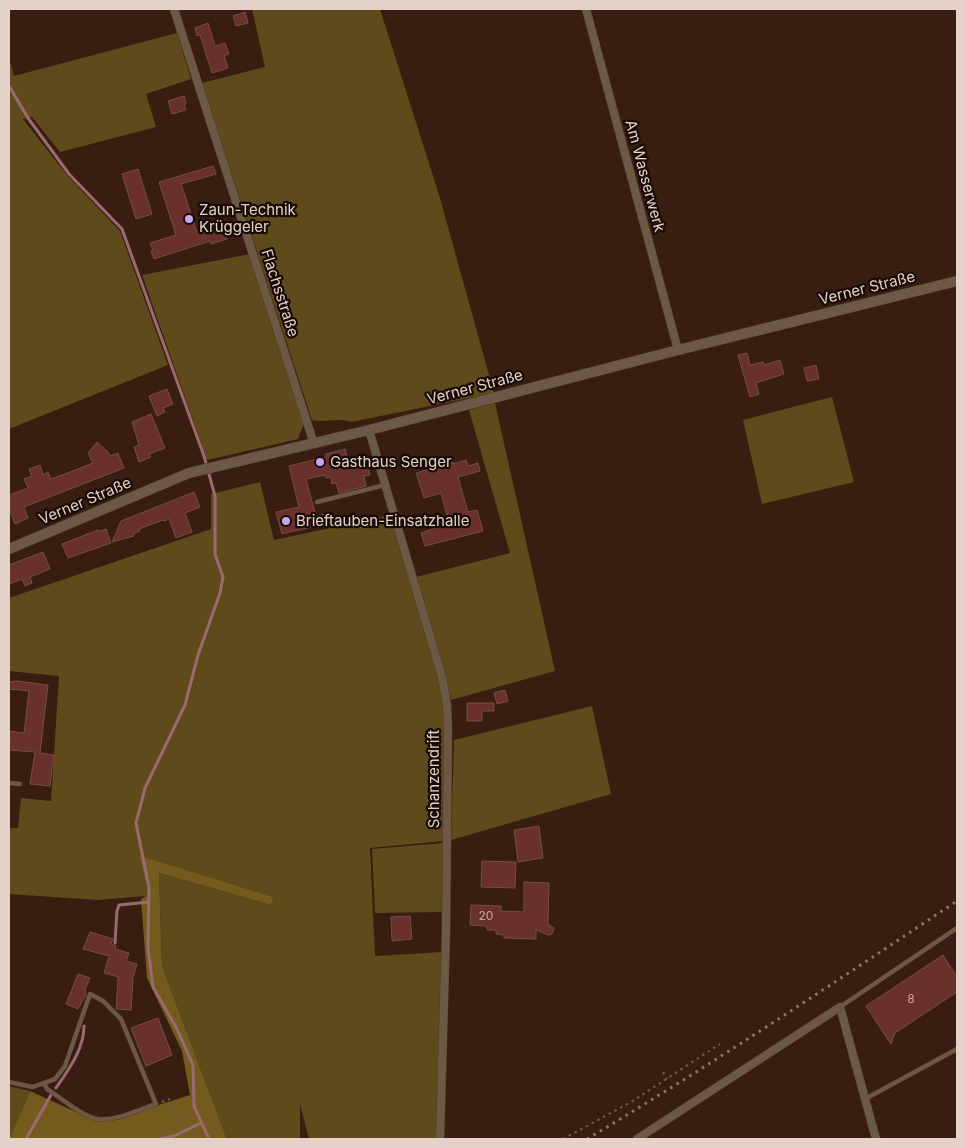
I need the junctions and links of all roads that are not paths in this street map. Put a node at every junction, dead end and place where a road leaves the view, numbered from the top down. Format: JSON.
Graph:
{"nodes":[{"id":1,"x":174,"y":9,"type":"edge"},
{"id":2,"x":586,"y":9,"type":"edge"},
{"id":3,"x":957,"y":281,"type":"edge"},
{"id":4,"x":678,"y":350,"type":"junction"},
{"id":5,"x":369,"y":430,"type":"junction"},
{"id":6,"x":314,"y":444,"type":"junction"},
{"id":7,"x":386,"y":485,"type":"junction"},
{"id":8,"x":317,"y":502,"type":"dead end"},
{"id":9,"x":9,"y":549,"type":"edge"},
{"id":10,"x":9,"y":783,"type":"edge"},
{"id":11,"x":20,"y":784,"type":"dead end"},
{"id":12,"x":957,"y":928,"type":"edge"},
{"id":13,"x":840,"y":1007,"type":"junction"},
{"id":14,"x":957,"y":1048,"type":"edge"},
{"id":15,"x":9,"y":1082,"type":"edge"},
{"id":16,"x":44,"y":1083,"type":"junction"},
{"id":17,"x":865,"y":1100,"type":"junction"},
{"id":18,"x":440,"y":1139,"type":"edge"},
{"id":19,"x":637,"y":1139,"type":"edge"},
{"id":20,"x":876,"y":1139,"type":"edge"}],
"edges":[{"from":1,"to":6,"type":"street","name":"Flachsstraße"},
{"from":2,"to":4,"type":"street","name":"Am Wasserwerk"},
{"from":3,"to":4,"type":"street","name":"Verner Straße"},
{"from":4,"to":5,"type":"street","name":"Verner Straße"},
{"from":5,"to":6,"type":"street","name":"Verner Straße"},
{"from":5,"to":7,"type":"street","name":"Schanzendrift"},
{"from":6,"to":9,"type":"street","name":"Verner Straße"},
{"from":7,"to":8,"type":"lane"},
{"from":7,"to":18,"type":"street","name":"Schanzendrift"},
{"from":10,"to":11,"type":"lane"},
{"from":12,"to":13,"type":"lane"},
{"from":13,"to":17,"type":"street"},
{"from":13,"to":19,"type":"street"},
{"from":14,"to":17,"type":"lane"},
{"from":15,"to":16,"type":"lane"},
{"from":16,"to":16,"type":"lane"},
{"from":17,"to":20,"type":"street"}]}
